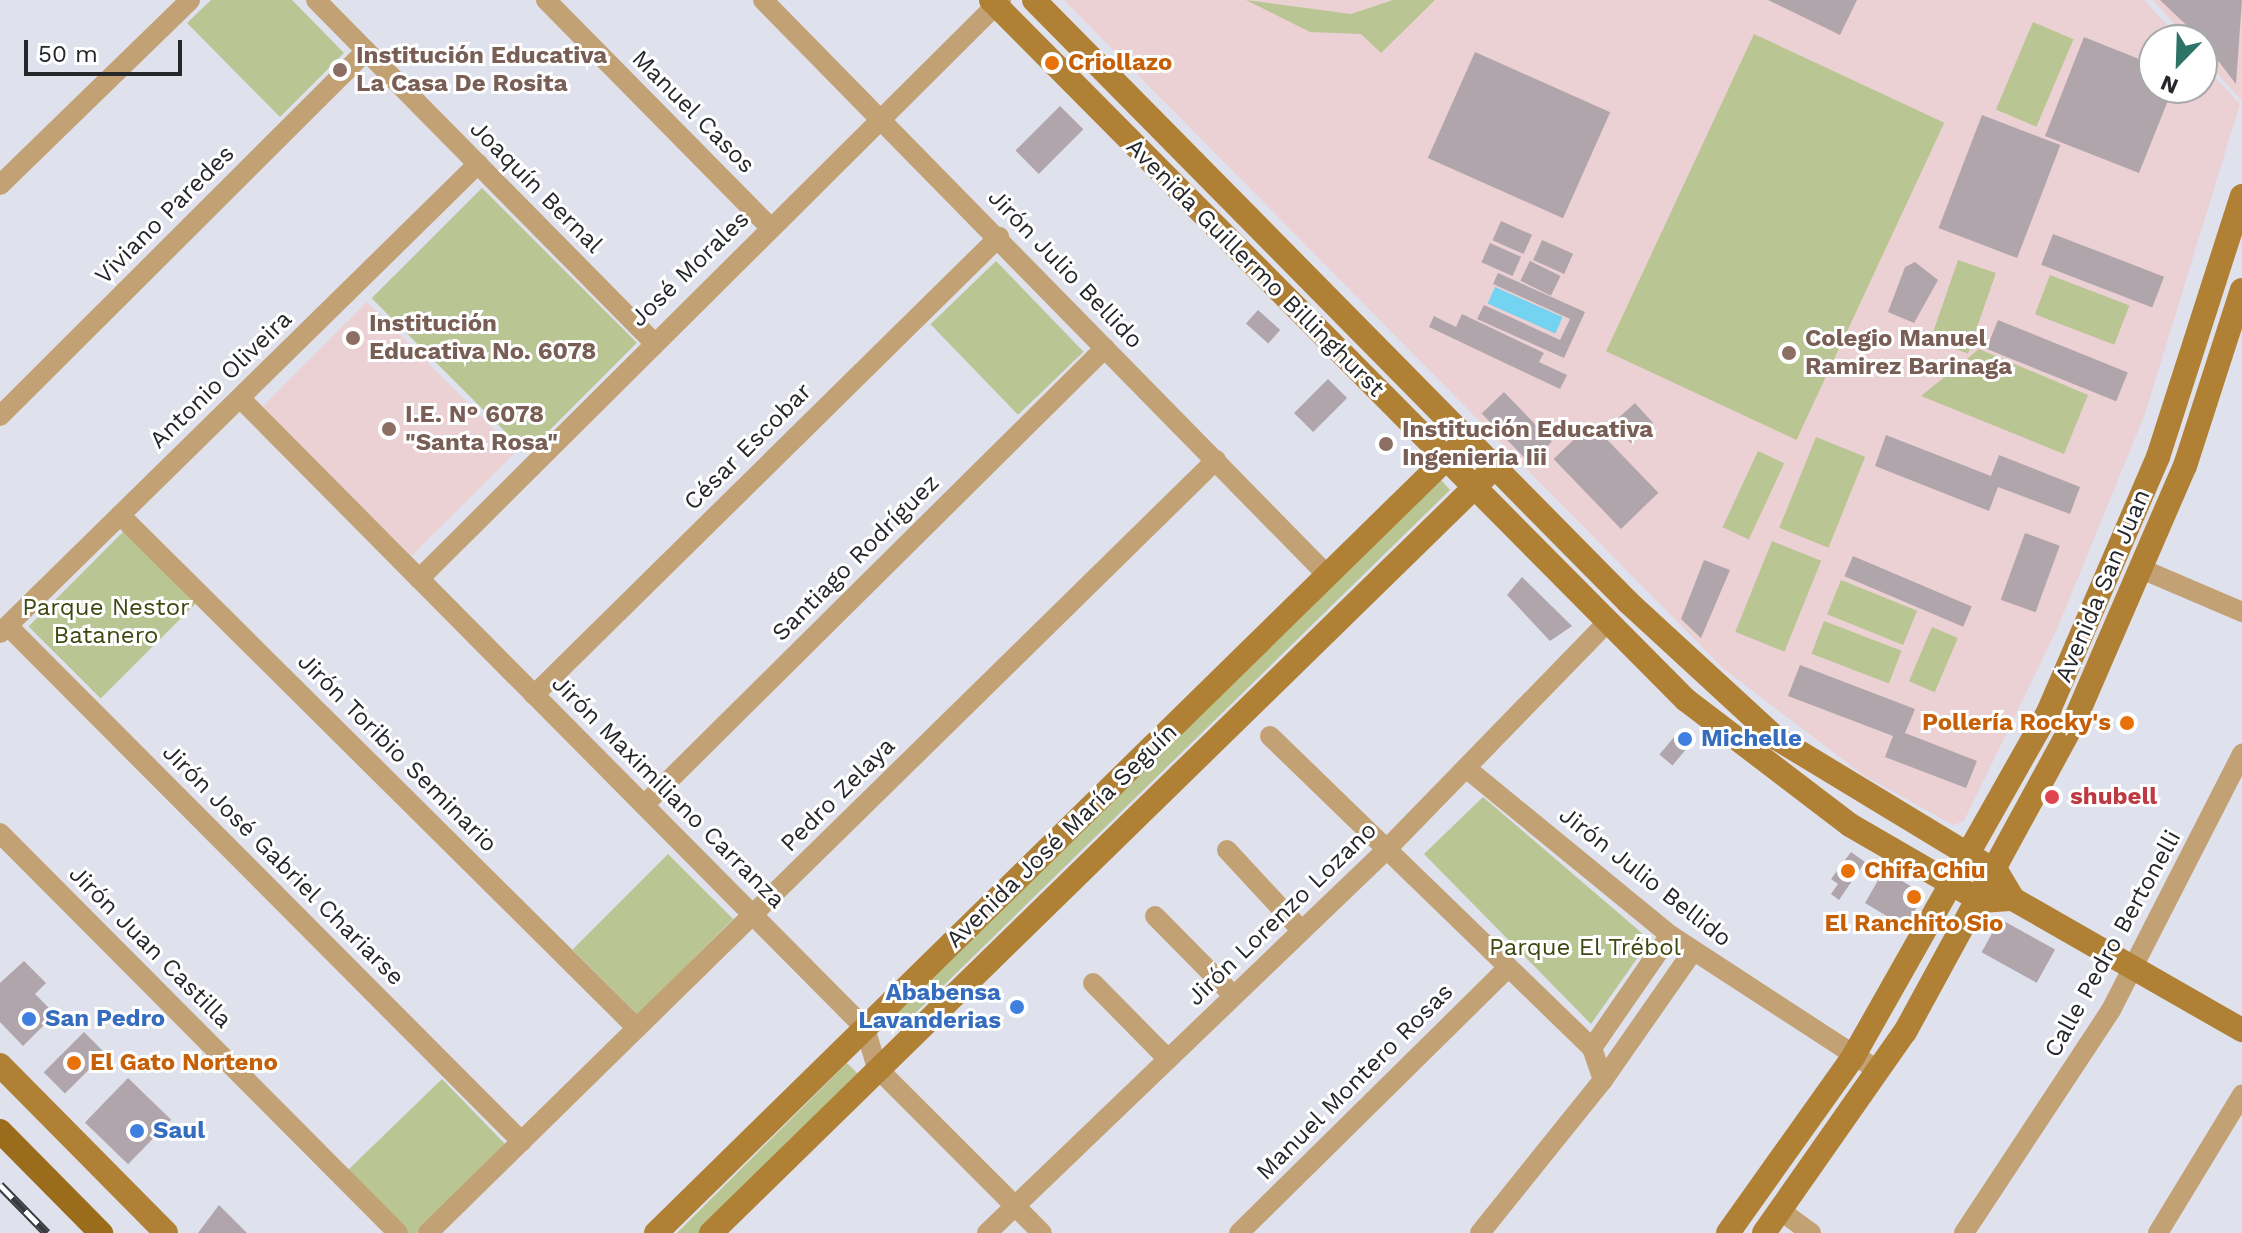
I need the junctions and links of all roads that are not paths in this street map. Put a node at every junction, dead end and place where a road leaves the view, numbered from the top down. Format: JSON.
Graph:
{"nodes":[{"id":1,"x":190,"y":0,"type":"edge"},
{"id":2,"x":316,"y":0,"type":"edge"},
{"id":3,"x":546,"y":0,"type":"edge"},
{"id":4,"x":763,"y":0,"type":"edge"},
{"id":5,"x":1034,"y":0,"type":"edge"},
{"id":6,"x":995,"y":2,"type":"edge"},
{"id":7,"x":366,"y":51,"type":"junction"},
{"id":8,"x":878,"y":120,"type":"junction"},
{"id":9,"x":478,"y":164,"type":"junction"},
{"id":10,"x":0,"y":185,"type":"edge"},
{"id":11,"x":2242,"y":196,"type":"edge"},
{"id":12,"x":770,"y":227,"type":"junction"},
{"id":13,"x":999,"y":237,"type":"junction"},
{"id":14,"x":2242,"y":290,"type":"edge"},
{"id":15,"x":2204,"y":324,"type":"junction"},
{"id":16,"x":2236,"y":334,"type":"edge"},
{"id":17,"x":652,"y":341,"type":"junction"},
{"id":18,"x":1105,"y":348,"type":"junction"},
{"id":19,"x":240,"y":398,"type":"junction"},
{"id":20,"x":0,"y":416,"type":"edge"},
{"id":21,"x":1467,"y":438,"type":"junction"},
{"id":22,"x":1216,"y":460,"type":"junction"},
{"id":23,"x":1445,"y":460,"type":"junction"},
{"id":24,"x":1495,"y":467,"type":"junction"},
{"id":25,"x":1473,"y":489,"type":"junction"},
{"id":26,"x":120,"y":515,"type":"junction"},
{"id":27,"x":2144,"y":570,"type":"junction"},
{"id":28,"x":1328,"y":576,"type":"junction"},
{"id":29,"x":419,"y":579,"type":"junction"},
{"id":30,"x":2242,"y":612,"type":"edge"},
{"id":31,"x":1605,"y":625,"type":"junction"},
{"id":32,"x":4,"y":629,"type":"edge"},
{"id":33,"x":534,"y":695,"type":"junction"},
{"id":34,"x":1270,"y":736,"type":"dead end"},
{"id":35,"x":2242,"y":754,"type":"edge"},
{"id":36,"x":1466,"y":768,"type":"junction"},
{"id":37,"x":644,"y":805,"type":"junction"},
{"id":38,"x":0,"y":833,"type":"edge"},
{"id":39,"x":1227,"y":850,"type":"dead end"},
{"id":40,"x":1383,"y":853,"type":"junction"},
{"id":41,"x":1971,"y":857,"type":"junction"},
{"id":42,"x":1997,"y":872,"type":"junction"},
{"id":43,"x":1954,"y":886,"type":"junction"},
{"id":44,"x":2013,"y":899,"type":"junction"},
{"id":45,"x":1981,"y":901,"type":"junction"},
{"id":46,"x":753,"y":915,"type":"junction"},
{"id":47,"x":1155,"y":916,"type":"dead end"},
{"id":48,"x":1302,"y":931,"type":"junction"},
{"id":49,"x":1670,"y":935,"type":"junction"},
{"id":50,"x":1693,"y":951,"type":"junction"},
{"id":51,"x":2136,"y":967,"type":"junction"},
{"id":52,"x":1507,"y":969,"type":"junction"},
{"id":53,"x":1093,"y":983,"type":"dead end"},
{"id":54,"x":1234,"y":996,"type":"junction"},
{"id":55,"x":637,"y":1028,"type":"junction"},
{"id":56,"x":865,"y":1028,"type":"junction"},
{"id":57,"x":2242,"y":1030,"type":"edge"},
{"id":58,"x":1592,"y":1048,"type":"junction"},
{"id":59,"x":1853,"y":1057,"type":"junction"},
{"id":60,"x":1168,"y":1059,"type":"junction"},
{"id":61,"x":0,"y":1065,"type":"edge"},
{"id":62,"x":877,"y":1068,"type":"junction"},
{"id":63,"x":1879,"y":1071,"type":"junction"},
{"id":64,"x":1603,"y":1080,"type":"junction"},
{"id":65,"x":2242,"y":1095,"type":"edge"},
{"id":66,"x":0,"y":1131,"type":"edge"},
{"id":67,"x":522,"y":1142,"type":"junction"},
{"id":68,"x":1015,"y":1206,"type":"junction"},
{"id":69,"x":1781,"y":1211,"type":"junction"},
{"id":70,"x":101,"y":1233,"type":"edge"},
{"id":71,"x":166,"y":1233,"type":"edge"},
{"id":72,"x":398,"y":1233,"type":"edge"},
{"id":73,"x":428,"y":1233,"type":"edge"},
{"id":74,"x":656,"y":1233,"type":"edge"},
{"id":75,"x":711,"y":1233,"type":"edge"},
{"id":76,"x":987,"y":1233,"type":"edge"},
{"id":77,"x":1042,"y":1233,"type":"edge"},
{"id":78,"x":1239,"y":1233,"type":"edge"},
{"id":79,"x":1480,"y":1233,"type":"edge"},
{"id":80,"x":1728,"y":1233,"type":"edge"},
{"id":81,"x":1764,"y":1233,"type":"edge"},
{"id":82,"x":1811,"y":1233,"type":"edge"},
{"id":83,"x":1964,"y":1233,"type":"edge"},
{"id":84,"x":2158,"y":1233,"type":"edge"}],
"edges":[{"from":1,"to":10,"type":"street"},
{"from":2,"to":7,"type":"street","name":"Joaquín Bernal"},
{"from":3,"to":12,"type":"street","name":"Manuel Casos"},
{"from":4,"to":8,"type":"street","name":"Jirón Julio Bellido"},
{"from":5,"to":21,"type":"main road","name":"Avenida Guillermo Billinghurst"},
{"from":6,"to":8,"type":"street","name":"José Morales"},
{"from":6,"to":23,"type":"main road","name":"Avenida Guillermo Billinghurst"},
{"from":7,"to":9,"type":"street","name":"Joaquín Bernal"},
{"from":7,"to":20,"type":"street","name":"Viviano Paredes"},
{"from":8,"to":12,"type":"street","name":"José Morales"},
{"from":8,"to":13,"type":"street","name":"Jirón Julio Bellido"},
{"from":9,"to":17,"type":"street","name":"Joaquín Bernal"},
{"from":9,"to":19,"type":"street","name":"Antonio Oliveira"},
{"from":11,"to":15,"type":"main road","name":"Avenida San Juan"},
{"from":12,"to":17,"type":"street","name":"José Morales"},
{"from":13,"to":18,"type":"street","name":"Jirón Julio Bellido"},
{"from":13,"to":33,"type":"street","name":"César Escobar"},
{"from":14,"to":16,"type":"main road","name":"Avenida San Juan"},
{"from":15,"to":16,"type":"main road"},
{"from":15,"to":41,"type":"main road","name":"Avenida San Juan"},
{"from":16,"to":27,"type":"main road","name":"Avenida San Juan"},
{"from":17,"to":29,"type":"street","name":"José Morales"},
{"from":18,"to":22,"type":"street","name":"Jirón Julio Bellido"},
{"from":18,"to":37,"type":"street","name":"Santiago Rodríguez"},
{"from":19,"to":26,"type":"street","name":"Antonio Oliveira"},
{"from":19,"to":29,"type":"street","name":"Jirón Maximiliano Carranza"},
{"from":21,"to":23,"type":"main road","name":"Avenida José María Seguín"},
{"from":21,"to":24,"type":"main road","name":"Avenida Guillermo Billinghurst"},
{"from":22,"to":28,"type":"street","name":"Jirón Julio Bellido"},
{"from":22,"to":46,"type":"street","name":"Pedro Zelaya"},
{"from":23,"to":25,"type":"main road","name":"Avenida Guillermo Billinghurst"},
{"from":23,"to":28,"type":"main road","name":"Avenida José María Seguín"},
{"from":24,"to":25,"type":"main road","name":"Avenida José María Seguín"},
{"from":24,"to":41,"type":"main road","name":"Avenida Guillermo Billinghurst"},
{"from":25,"to":31,"type":"main road","name":"Avenida Guillermo Billinghurst"},
{"from":25,"to":62,"type":"main road","name":"Avenida José María Seguín"},
{"from":26,"to":32,"type":"street","name":"Antonio Oliveira"},
{"from":26,"to":55,"type":"street","name":"Jirón Toribio Seminario"},
{"from":27,"to":30,"type":"street"},
{"from":27,"to":42,"type":"main road","name":"Avenida San Juan"},
{"from":28,"to":56,"type":"main road","name":"Avenida José María Seguín"},
{"from":29,"to":33,"type":"street","name":"Jirón Maximiliano Carranza"},
{"from":31,"to":36,"type":"street","name":"Jirón Lorenzo Lozano"},
{"from":31,"to":43,"type":"main road","name":"Avenida Guillermo Billinghurst"},
{"from":32,"to":67,"type":"street","name":"Jirón José Gabriel Chariarse"},
{"from":33,"to":37,"type":"street","name":"Jirón Maximiliano Carranza"},
{"from":34,"to":40,"type":"street"},
{"from":35,"to":51,"type":"street","name":"Calle Pedro Bertonelli"},
{"from":36,"to":40,"type":"street","name":"Jirón Lorenzo Lozano"},
{"from":36,"to":49,"type":"street","name":"Jirón Julio Bellido"},
{"from":37,"to":46,"type":"street","name":"Jirón Maximiliano Carranza"},
{"from":38,"to":72,"type":"street","name":"Jirón Juan Castilla"},
{"from":39,"to":48,"type":"street"},
{"from":40,"to":48,"type":"street","name":"Jirón Lorenzo Lozano"},
{"from":40,"to":52,"type":"street"},
{"from":41,"to":42,"type":"main road","name":"Avenida Guillermo Billinghurst"},
{"from":41,"to":43,"type":"main road","name":"Avenida San Juan"},
{"from":42,"to":44,"type":"main road","name":"Avenida Guillermo Billinghurst"},
{"from":42,"to":45,"type":"main road","name":"Avenida San Juan"},
{"from":43,"to":45,"type":"main road","name":"Avenida Guillermo Billinghurst"},
{"from":43,"to":59,"type":"main road","name":"Avenida San Juan"},
{"from":44,"to":45,"type":"main road"},
{"from":44,"to":51,"type":"main road"},
{"from":45,"to":63,"type":"main road","name":"Avenida San Juan"},
{"from":46,"to":55,"type":"street","name":"Pedro Zelaya"},
{"from":46,"to":56,"type":"street","name":"Jirón Maximiliano Carranza"},
{"from":47,"to":54,"type":"street"},
{"from":48,"to":54,"type":"street","name":"Jirón Lorenzo Lozano"},
{"from":49,"to":50,"type":"street","name":"Jirón Julio Bellido"},
{"from":49,"to":58,"type":"street"},
{"from":50,"to":59,"type":"street","name":"Jirón Julio Bellido"},
{"from":50,"to":64,"type":"street"},
{"from":51,"to":57,"type":"main road"},
{"from":51,"to":83,"type":"street","name":"Calle Pedro Bertonelli"},
{"from":52,"to":58,"type":"street"},
{"from":52,"to":78,"type":"street","name":"Manuel Montero Rosas"},
{"from":53,"to":60,"type":"street"},
{"from":54,"to":60,"type":"street","name":"Jirón Lorenzo Lozano"},
{"from":55,"to":67,"type":"street","name":"Pedro Zelaya"},
{"from":56,"to":62,"type":"street","name":"Jirón Maximiliano Carranza"},
{"from":56,"to":74,"type":"main road","name":"Avenida José María Seguín"},
{"from":58,"to":64,"type":"street"},
{"from":59,"to":63,"type":"street","name":"Jirón Julio Bellido"},
{"from":59,"to":80,"type":"main road","name":"Avenida San Juan"},
{"from":60,"to":68,"type":"street","name":"Jirón Lorenzo Lozano"},
{"from":61,"to":71,"type":"main road"},
{"from":62,"to":68,"type":"street","name":"Jirón Maximiliano Carranza"},
{"from":62,"to":75,"type":"main road","name":"Avenida José María Seguín"},
{"from":63,"to":69,"type":"main road","name":"Avenida San Juan"},
{"from":64,"to":79,"type":"street"},
{"from":65,"to":84,"type":"street"},
{"from":66,"to":70,"type":"main road"},
{"from":67,"to":73,"type":"street","name":"Pedro Zelaya"},
{"from":68,"to":76,"type":"street","name":"Jirón Lorenzo Lozano"},
{"from":68,"to":77,"type":"street","name":"Jirón Maximiliano Carranza"},
{"from":69,"to":81,"type":"main road","name":"Avenida San Juan"},
{"from":69,"to":82,"type":"street"}]}
